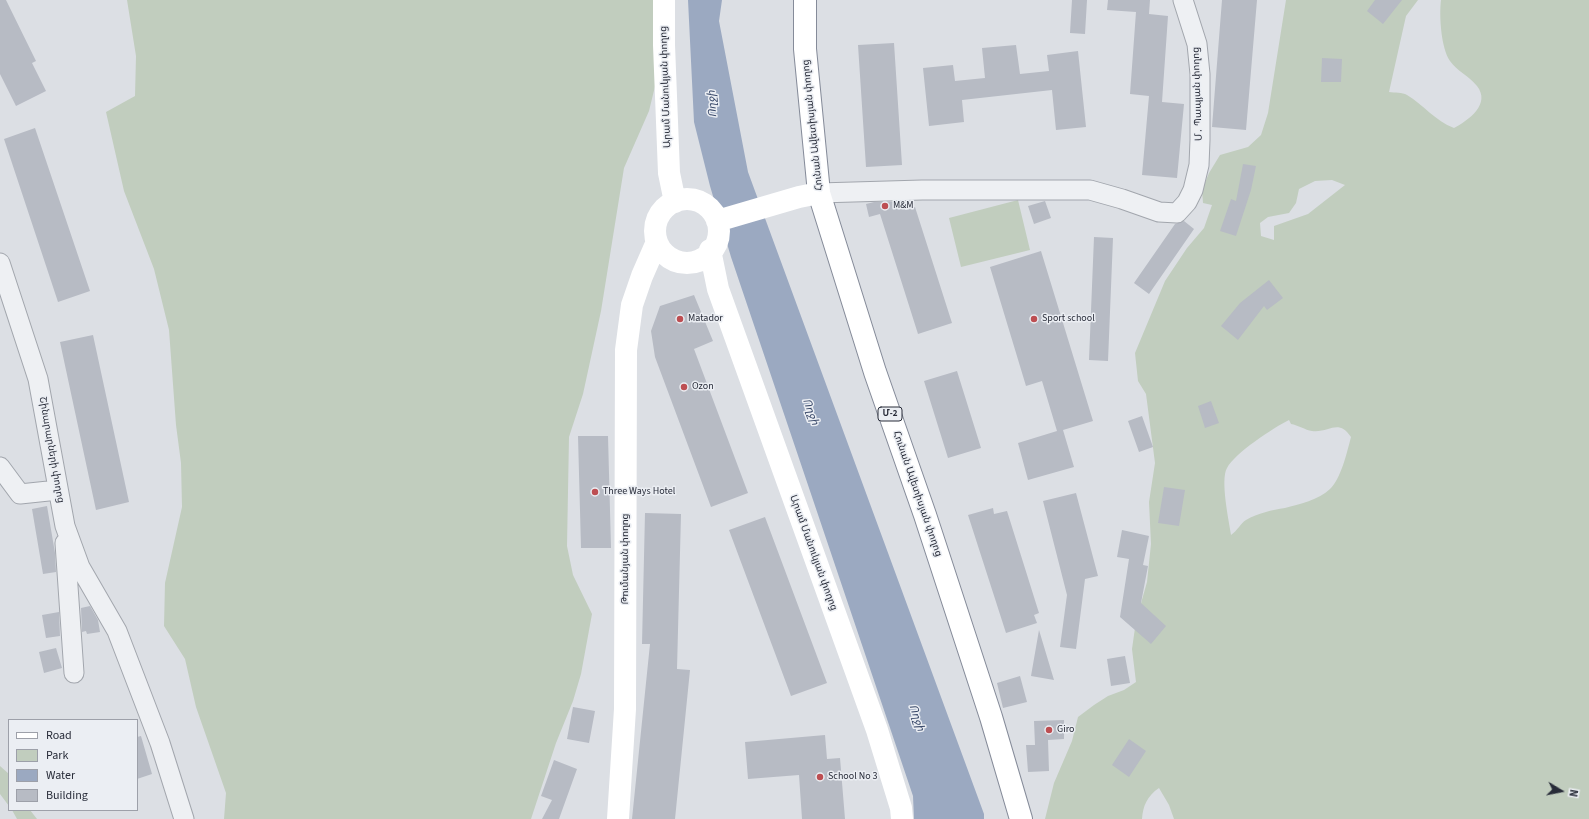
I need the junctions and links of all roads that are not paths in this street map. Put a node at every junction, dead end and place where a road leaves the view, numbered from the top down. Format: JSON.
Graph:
{"nodes":[{"id":1,"x":664,"y":0,"type":"edge"},
{"id":2,"x":805,"y":0,"type":"edge"},
{"id":3,"x":1183,"y":0,"type":"edge"},
{"id":4,"x":809,"y":195,"type":"junction"},
{"id":5,"x":685,"y":201,"type":"junction"},
{"id":6,"x":718,"y":221,"type":"junction"},
{"id":7,"x":663,"y":251,"type":"junction"},
{"id":8,"x":702,"y":257,"type":"junction"},
{"id":9,"x":0,"y":263,"type":"edge"},
{"id":10,"x":0,"y":467,"type":"edge"},
{"id":11,"x":58,"y":490,"type":"junction"},
{"id":12,"x":65,"y":526,"type":"junction"},
{"id":13,"x":74,"y":673,"type":"dead end"},
{"id":14,"x":184,"y":819,"type":"edge"},
{"id":15,"x":618,"y":819,"type":"edge"},
{"id":16,"x":902,"y":819,"type":"edge"},
{"id":17,"x":1021,"y":819,"type":"edge"}],
"edges":[{"from":1,"to":5,"type":"main road","name":"Արամ Մանուկյան փողոց"},
{"from":2,"to":4,"type":"main road","name":"Հունան Ավետիսյան փողոց","number":"Մ-2"},
{"from":3,"to":4,"type":"street","name":"Մ․ Պապյան փողոց"},
{"from":4,"to":6,"type":"main road"},
{"from":4,"to":17,"type":"main road","name":"Հունան Ավետիսյան փողոց","number":"Մ-2"},
{"from":5,"to":6,"type":"main road"},
{"from":5,"to":7,"type":"main road"},
{"from":6,"to":8,"type":"main road"},
{"from":7,"to":8,"type":"main road"},
{"from":7,"to":15,"type":"main road","name":"Թումանյան փողոց"},
{"from":8,"to":16,"type":"main road","name":"Արամ Մանուկյան փողոց"},
{"from":9,"to":11,"type":"street","name":"Շինարարների փողոց"},
{"from":10,"to":11,"type":"street"},
{"from":11,"to":12,"type":"street","name":"Շինարարների փողոց"},
{"from":12,"to":13,"type":"street"},
{"from":12,"to":14,"type":"street","name":"Շինարարների փողոց"}]}
